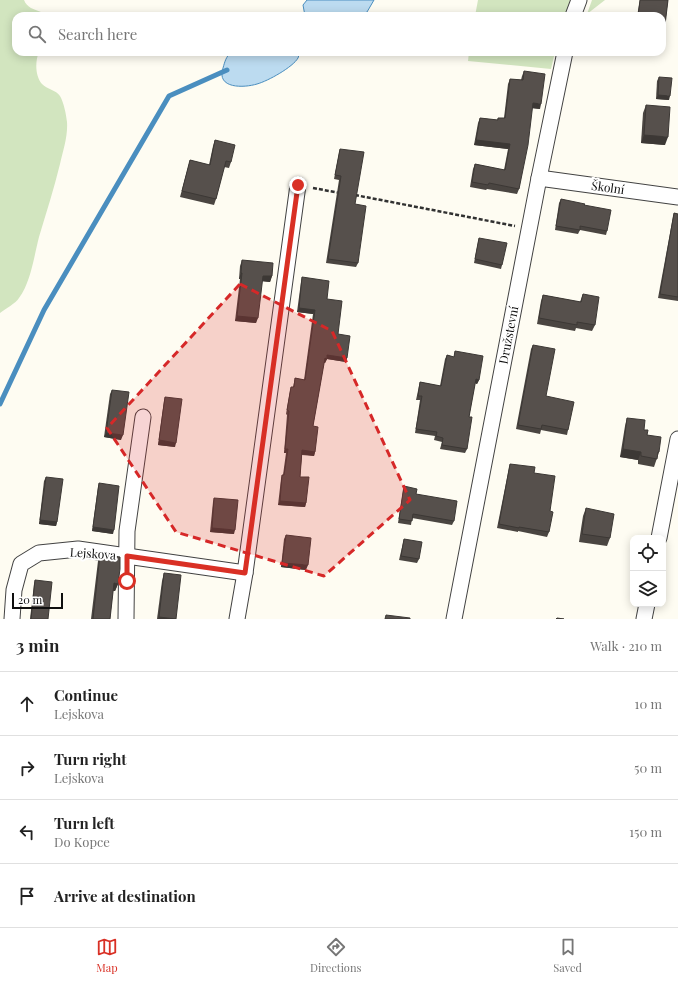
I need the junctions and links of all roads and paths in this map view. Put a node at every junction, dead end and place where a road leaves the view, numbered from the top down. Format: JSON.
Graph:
{"nodes":[{"id":1,"x":579,"y":0,"type":"edge"},
{"id":2,"x":574,"y":12,"type":"edge"},
{"id":3,"x":564,"y":56,"type":"edge"},
{"id":4,"x":539,"y":178,"type":"junction"},
{"id":5,"x":298,"y":185,"type":"joint"},
{"id":6,"x":344,"y":193,"type":"edge"},
{"id":7,"x":352,"y":195,"type":"edge"},
{"id":8,"x":678,"y":197,"type":"edge"},
{"id":9,"x":529,"y":228,"type":"junction"},
{"id":10,"x":142,"y":418,"type":"dead end"},
{"id":11,"x":678,"y":439,"type":"edge"},
{"id":12,"x":661,"y":535,"type":"edge"},
{"id":13,"x":127,"y":556,"type":"junction"},
{"id":14,"x":245,"y":573,"type":"junction"},
{"id":15,"x":646,"y":607,"type":"edge"},
{"id":16,"x":12,"y":619,"type":"edge"},
{"id":17,"x":126,"y":619,"type":"edge"},
{"id":18,"x":237,"y":619,"type":"edge"},
{"id":19,"x":454,"y":619,"type":"edge"},
{"id":20,"x":644,"y":619,"type":"edge"}],
"edges":[{"from":1,"to":2,"type":"street"},
{"from":3,"to":4,"type":"street","name":"Družstevní"},
{"from":4,"to":8,"type":"street","name":"Školní"},
{"from":4,"to":9,"type":"street","name":"Družstevní"},
{"from":5,"to":6,"type":"path"},
{"from":5,"to":14,"type":"street"},
{"from":7,"to":9,"type":"path"},
{"from":9,"to":19,"type":"street","name":"Družstevní"},
{"from":10,"to":13,"type":"street","name":"Lejskova"},
{"from":11,"to":12,"type":"street"},
{"from":13,"to":14,"type":"street","name":"Lejskova"},
{"from":13,"to":16,"type":"street","name":"Lejskova"},
{"from":13,"to":17,"type":"street","name":"Lejskova"},
{"from":14,"to":18,"type":"street"},
{"from":15,"to":20,"type":"street"}]}
